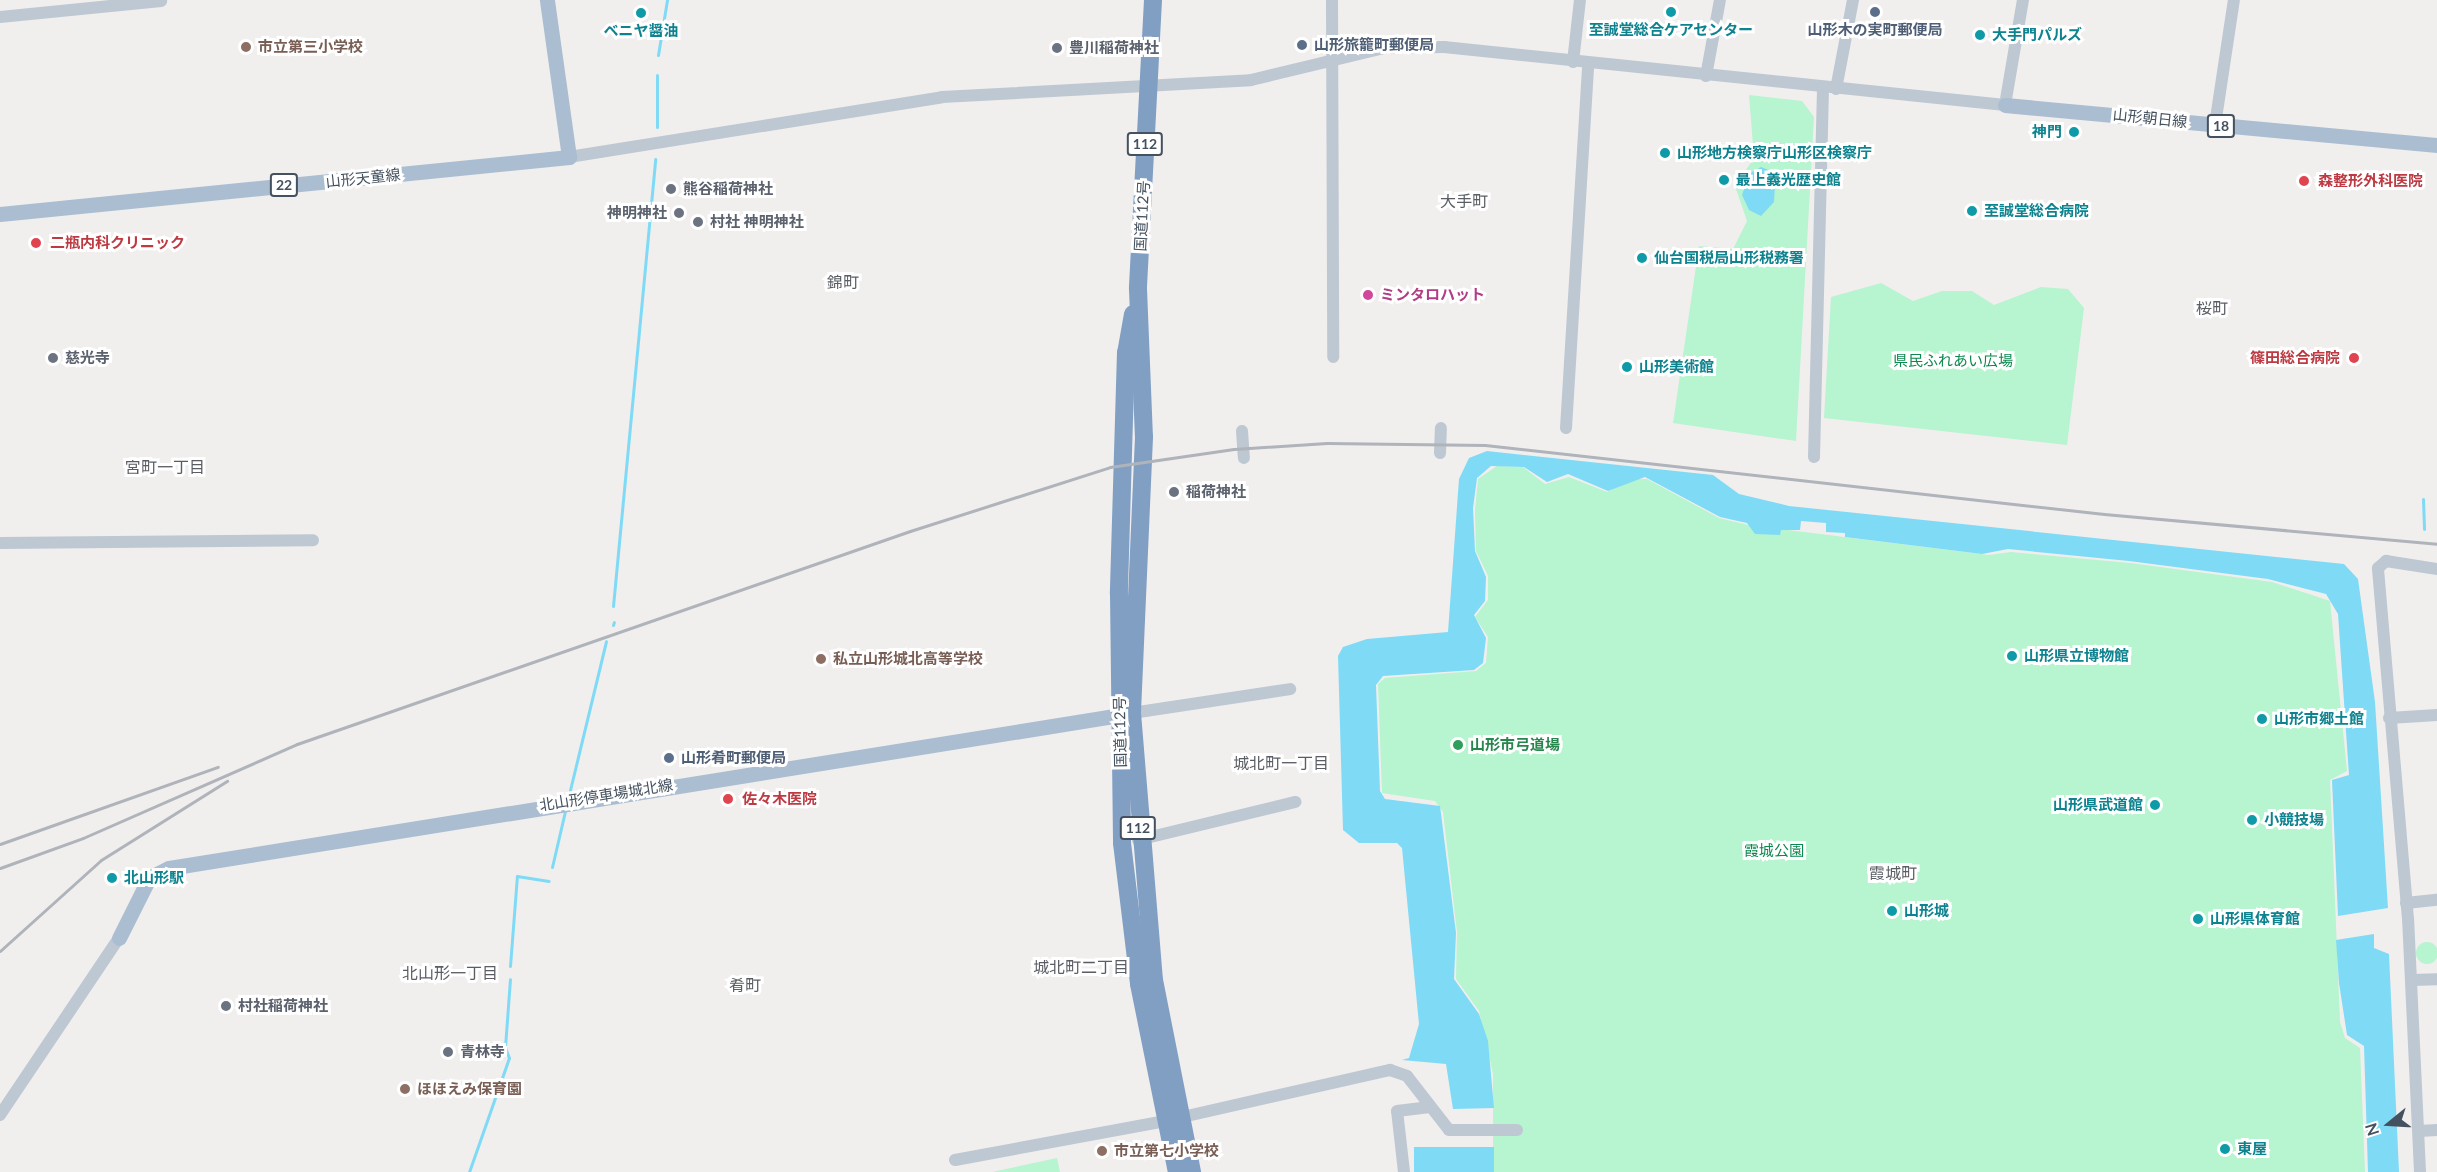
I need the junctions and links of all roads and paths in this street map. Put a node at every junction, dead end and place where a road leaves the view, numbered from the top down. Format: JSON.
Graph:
{"nodes":[{"id":1,"x":547,"y":0,"type":"edge"},
{"id":2,"x":1153,"y":0,"type":"edge"},
{"id":3,"x":1332,"y":0,"type":"edge"},
{"id":4,"x":1580,"y":0,"type":"edge"},
{"id":5,"x":1720,"y":0,"type":"edge"},
{"id":6,"x":1853,"y":0,"type":"edge"},
{"id":7,"x":2023,"y":0,"type":"edge"},
{"id":8,"x":2234,"y":0,"type":"edge"},
{"id":9,"x":161,"y":1,"type":"edge"},
{"id":10,"x":0,"y":17,"type":"edge"},
{"id":11,"x":1332,"y":61,"type":"junction"},
{"id":12,"x":1573,"y":62,"type":"junction"},
{"id":13,"x":1588,"y":64,"type":"junction"},
{"id":14,"x":1706,"y":76,"type":"junction"},
{"id":15,"x":1148,"y":82,"type":"junction"},
{"id":16,"x":1823,"y":87,"type":"junction"},
{"id":17,"x":1836,"y":89,"type":"junction"},
{"id":18,"x":2006,"y":105,"type":"junction"},
{"id":19,"x":2215,"y":125,"type":"junction"},
{"id":20,"x":2437,"y":145,"type":"edge"},
{"id":21,"x":569,"y":157,"type":"junction"},
{"id":22,"x":0,"y":214,"type":"edge"},
{"id":23,"x":1138,"y":288,"type":"junction"},
{"id":24,"x":1333,"y":357,"type":"dead end"},
{"id":25,"x":1441,"y":428,"type":"dead end"},
{"id":26,"x":1566,"y":428,"type":"dead end"},
{"id":27,"x":1242,"y":431,"type":"dead end"},
{"id":28,"x":1440,"y":453,"type":"dead end"},
{"id":29,"x":1814,"y":457,"type":"dead end"},
{"id":30,"x":1244,"y":458,"type":"dead end"},
{"id":31,"x":314,"y":540,"type":"dead end"},
{"id":32,"x":0,"y":543,"type":"edge"},
{"id":33,"x":2437,"y":569,"type":"edge"},
{"id":34,"x":1290,"y":689,"type":"dead end"},
{"id":35,"x":1125,"y":714,"type":"junction"},
{"id":36,"x":2437,"y":715,"type":"edge"},
{"id":37,"x":2389,"y":718,"type":"junction"},
{"id":38,"x":1295,"y":802,"type":"dead end"},
{"id":39,"x":1138,"y":840,"type":"junction"},
{"id":40,"x":2437,"y":900,"type":"edge"},
{"id":41,"x":2406,"y":903,"type":"junction"},
{"id":42,"x":119,"y":938,"type":"joint"},
{"id":43,"x":2437,"y":979,"type":"edge"},
{"id":44,"x":2412,"y":980,"type":"junction"},
{"id":45,"x":1428,"y":1107,"type":"junction"},
{"id":46,"x":0,"y":1115,"type":"edge"},
{"id":47,"x":1173,"y":1119,"type":"junction"},
{"id":48,"x":1517,"y":1130,"type":"dead end"},
{"id":49,"x":2437,"y":1130,"type":"edge"},
{"id":50,"x":2419,"y":1131,"type":"junction"},
{"id":51,"x":955,"y":1160,"type":"dead end"},
{"id":52,"x":1177,"y":1172,"type":"edge"},
{"id":53,"x":1192,"y":1172,"type":"edge"},
{"id":54,"x":1404,"y":1172,"type":"edge"},
{"id":55,"x":2420,"y":1172,"type":"edge"}],
"edges":[{"from":1,"to":21,"type":"main road"},
{"from":2,"to":15,"type":"highway","name":"国道112号","number":"112"},
{"from":3,"to":11,"type":"street"},
{"from":4,"to":12,"type":"street"},
{"from":5,"to":14,"type":"street"},
{"from":6,"to":17,"type":"street"},
{"from":7,"to":18,"type":"street"},
{"from":8,"to":19,"type":"street"},
{"from":9,"to":10,"type":"street"},
{"from":11,"to":12,"type":"street"},
{"from":11,"to":15,"type":"street"},
{"from":11,"to":24,"type":"street"},
{"from":12,"to":13,"type":"street"},
{"from":13,"to":14,"type":"street"},
{"from":13,"to":26,"type":"street"},
{"from":14,"to":16,"type":"street"},
{"from":15,"to":21,"type":"street"},
{"from":15,"to":23,"type":"highway","name":"国道112号","number":"112"},
{"from":16,"to":17,"type":"street"},
{"from":16,"to":29,"type":"street"},
{"from":17,"to":18,"type":"street"},
{"from":18,"to":19,"type":"main road","name":"山形朝日線","number":"18"},
{"from":19,"to":20,"type":"main road","name":"山形朝日線","number":"18"},
{"from":21,"to":22,"type":"main road","name":"山形天童線","number":"22"},
{"from":23,"to":35,"type":"highway","name":"国道112号","number":"112"},
{"from":23,"to":35,"type":"highway","name":"国道112号","number":"112"},
{"from":25,"to":28,"type":"street"},
{"from":27,"to":30,"type":"street"},
{"from":31,"to":32,"type":"street"},
{"from":33,"to":37,"type":"street"},
{"from":34,"to":35,"type":"street"},
{"from":35,"to":39,"type":"highway","name":"国道112号","number":"112"},
{"from":35,"to":42,"type":"main road","name":"北山形停車場城北線"},
{"from":35,"to":47,"type":"highway","name":"国道112号","number":"112"},
{"from":36,"to":37,"type":"street"},
{"from":37,"to":41,"type":"street"},
{"from":38,"to":39,"type":"street"},
{"from":39,"to":47,"type":"highway","name":"国道112号","number":"112"},
{"from":40,"to":41,"type":"street"},
{"from":41,"to":44,"type":"street"},
{"from":42,"to":46,"type":"street"},
{"from":43,"to":44,"type":"street"},
{"from":44,"to":50,"type":"street"},
{"from":45,"to":47,"type":"street"},
{"from":45,"to":48,"type":"street"},
{"from":45,"to":54,"type":"street"},
{"from":47,"to":51,"type":"street"},
{"from":47,"to":52,"type":"highway","name":"国道112号","number":"112"},
{"from":47,"to":53,"type":"highway","name":"国道112号","number":"112"},
{"from":49,"to":50,"type":"street"},
{"from":50,"to":55,"type":"street"}]}
